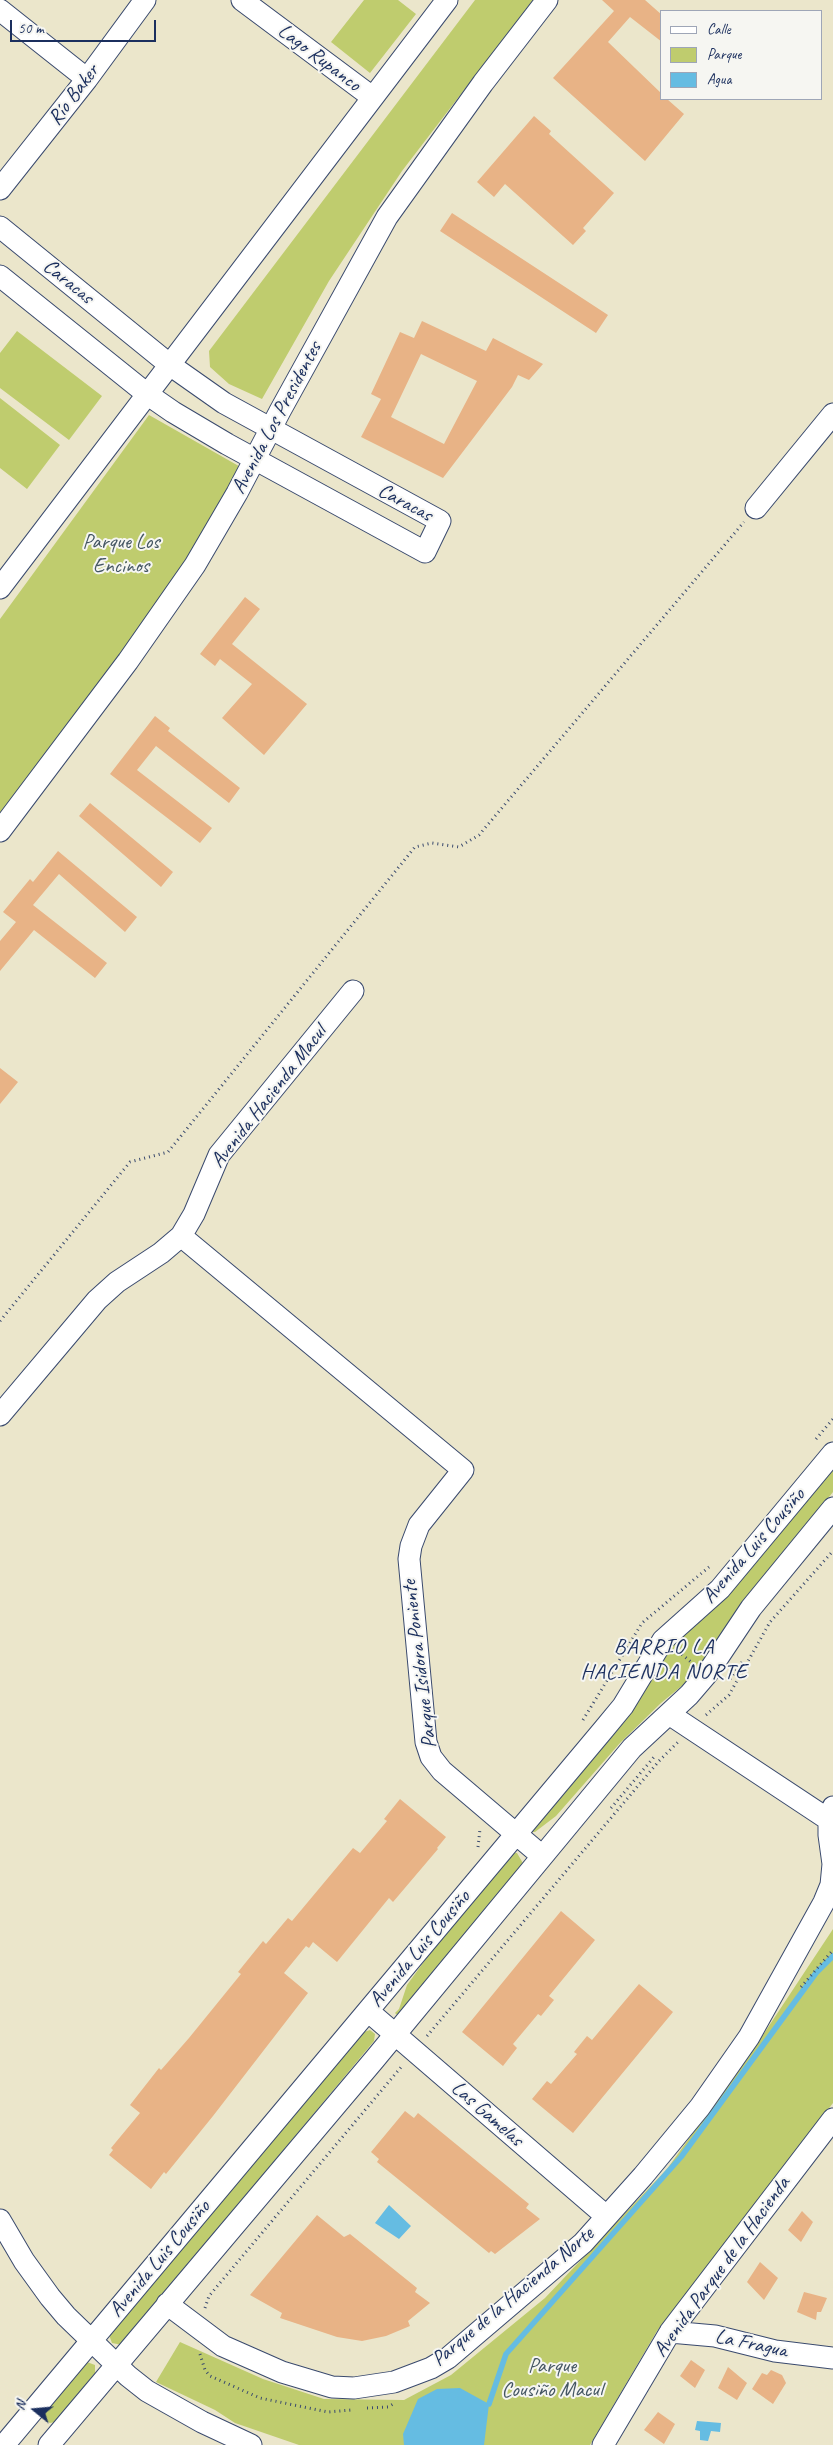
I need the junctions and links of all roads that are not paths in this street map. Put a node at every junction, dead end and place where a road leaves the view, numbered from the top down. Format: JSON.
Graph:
{"nodes":[{"id":1,"x":145,"y":0,"type":"edge"},
{"id":2,"x":242,"y":0,"type":"edge"},
{"id":3,"x":446,"y":0,"type":"edge"},
{"id":4,"x":546,"y":0,"type":"edge"},
{"id":5,"x":0,"y":10,"type":"edge"},
{"id":6,"x":87,"y":79,"type":"junction"},
{"id":7,"x":372,"y":97,"type":"junction"},
{"id":8,"x":0,"y":189,"type":"edge"},
{"id":9,"x":0,"y":227,"type":"edge"},
{"id":10,"x":0,"y":276,"type":"edge"},
{"id":11,"x":170,"y":365,"type":"junction"},
{"id":12,"x":147,"y":394,"type":"junction"},
{"id":13,"x":833,"y":414,"type":"edge"},
{"id":14,"x":271,"y":430,"type":"junction"},
{"id":15,"x":255,"y":460,"type":"junction"},
{"id":16,"x":756,"y":508,"type":"road end"},
{"id":17,"x":0,"y":588,"type":"edge"},
{"id":18,"x":0,"y":831,"type":"edge"},
{"id":19,"x":353,"y":991,"type":"dead end"},
{"id":20,"x":181,"y":1236,"type":"junction"},
{"id":21,"x":0,"y":1415,"type":"edge"},
{"id":22,"x":833,"y":1453,"type":"edge"},
{"id":23,"x":833,"y":1508,"type":"edge"},
{"id":24,"x":669,"y":1714,"type":"junction"},
{"id":25,"x":831,"y":1814,"type":"edge"},
{"id":26,"x":516,"y":1834,"type":"junction"},
{"id":27,"x":542,"y":1856,"type":"junction"},
{"id":28,"x":833,"y":1864,"type":"edge"},
{"id":29,"x":368,"y":2011,"type":"junction"},
{"id":30,"x":395,"y":2034,"type":"junction"},
{"id":31,"x":833,"y":2120,"type":"edge"},
{"id":32,"x":606,"y":2216,"type":"junction"},
{"id":33,"x":0,"y":2220,"type":"edge"},
{"id":34,"x":167,"y":2304,"type":"junction"},
{"id":35,"x":670,"y":2332,"type":"junction"},
{"id":36,"x":91,"y":2341,"type":"junction"},
{"id":37,"x":832,"y":2357,"type":"edge"},
{"id":38,"x":116,"y":2364,"type":"junction"},
{"id":39,"x":27,"y":2418,"type":"junction"},
{"id":40,"x":51,"y":2443,"type":"edge"},
{"id":41,"x":4,"y":2445,"type":"edge"},
{"id":42,"x":251,"y":2445,"type":"edge"},
{"id":43,"x":603,"y":2445,"type":"edge"}],
"edges":[{"from":1,"to":6,"type":"street","name":"Río Baker"},
{"from":2,"to":7,"type":"street","name":"Lago Rupanco"},
{"from":3,"to":7,"type":"street"},
{"from":4,"to":14,"type":"street","name":"Avenida Los Presidentes"},
{"from":5,"to":6,"type":"street"},
{"from":6,"to":8,"type":"street","name":"Río Baker"},
{"from":7,"to":11,"type":"street"},
{"from":9,"to":11,"type":"street","name":"Caracas"},
{"from":10,"to":12,"type":"street","name":"Caracas"},
{"from":11,"to":12,"type":"street"},
{"from":11,"to":14,"type":"street","name":"Caracas"},
{"from":12,"to":15,"type":"street","name":"Caracas"},
{"from":12,"to":17,"type":"street"},
{"from":13,"to":16,"type":"street"},
{"from":14,"to":15,"type":"street","name":"Avenida Los Presidentes"},
{"from":14,"to":15,"type":"street","name":"Caracas"},
{"from":15,"to":18,"type":"street","name":"Avenida Los Presidentes"},
{"from":19,"to":20,"type":"street","name":"Avenida Hacienda Macul"},
{"from":20,"to":21,"type":"street","name":"Avenida Hacienda Macul"},
{"from":20,"to":26,"type":"street","name":"Parque Isidora Poniente"},
{"from":22,"to":26,"type":"street","name":"Avenida Luis Cousiño"},
{"from":23,"to":24,"type":"street","name":"Avenida Luis Cousiño"},
{"from":24,"to":25,"type":"street"},
{"from":24,"to":27,"type":"street","name":"Avenida Luis Cousiño"},
{"from":25,"to":28,"type":"street","name":"Parque de la Hacienda Norte"},
{"from":26,"to":27,"type":"street","name":"Parque Isidora Poniente"},
{"from":26,"to":29,"type":"street","name":"Avenida Luis Cousiño"},
{"from":27,"to":30,"type":"street","name":"Avenida Luis Cousiño"},
{"from":28,"to":32,"type":"street","name":"Parque de la Hacienda Norte"},
{"from":29,"to":30,"type":"street","name":"Las Gamelas"},
{"from":29,"to":36,"type":"street","name":"Avenida Luis Cousiño"},
{"from":30,"to":32,"type":"street","name":"Las Gamelas"},
{"from":30,"to":34,"type":"street","name":"Avenida Luis Cousiño"},
{"from":31,"to":35,"type":"street","name":"Avenida Parque de la Hacienda"},
{"from":32,"to":34,"type":"street","name":"Parque de la Hacienda Norte"},
{"from":33,"to":36,"type":"street"},
{"from":34,"to":38,"type":"street","name":"Avenida Luis Cousiño"},
{"from":35,"to":37,"type":"street","name":"La Fragua"},
{"from":35,"to":43,"type":"street","name":"Avenida Parque de la Hacienda"},
{"from":36,"to":38,"type":"street"},
{"from":36,"to":39,"type":"street","name":"Avenida Luis Cousiño"},
{"from":38,"to":40,"type":"street","name":"Avenida Luis Cousiño"},
{"from":38,"to":42,"type":"street"},
{"from":39,"to":40,"type":"street"},
{"from":39,"to":41,"type":"street","name":"Avenida Luis Cousiño"}]}
